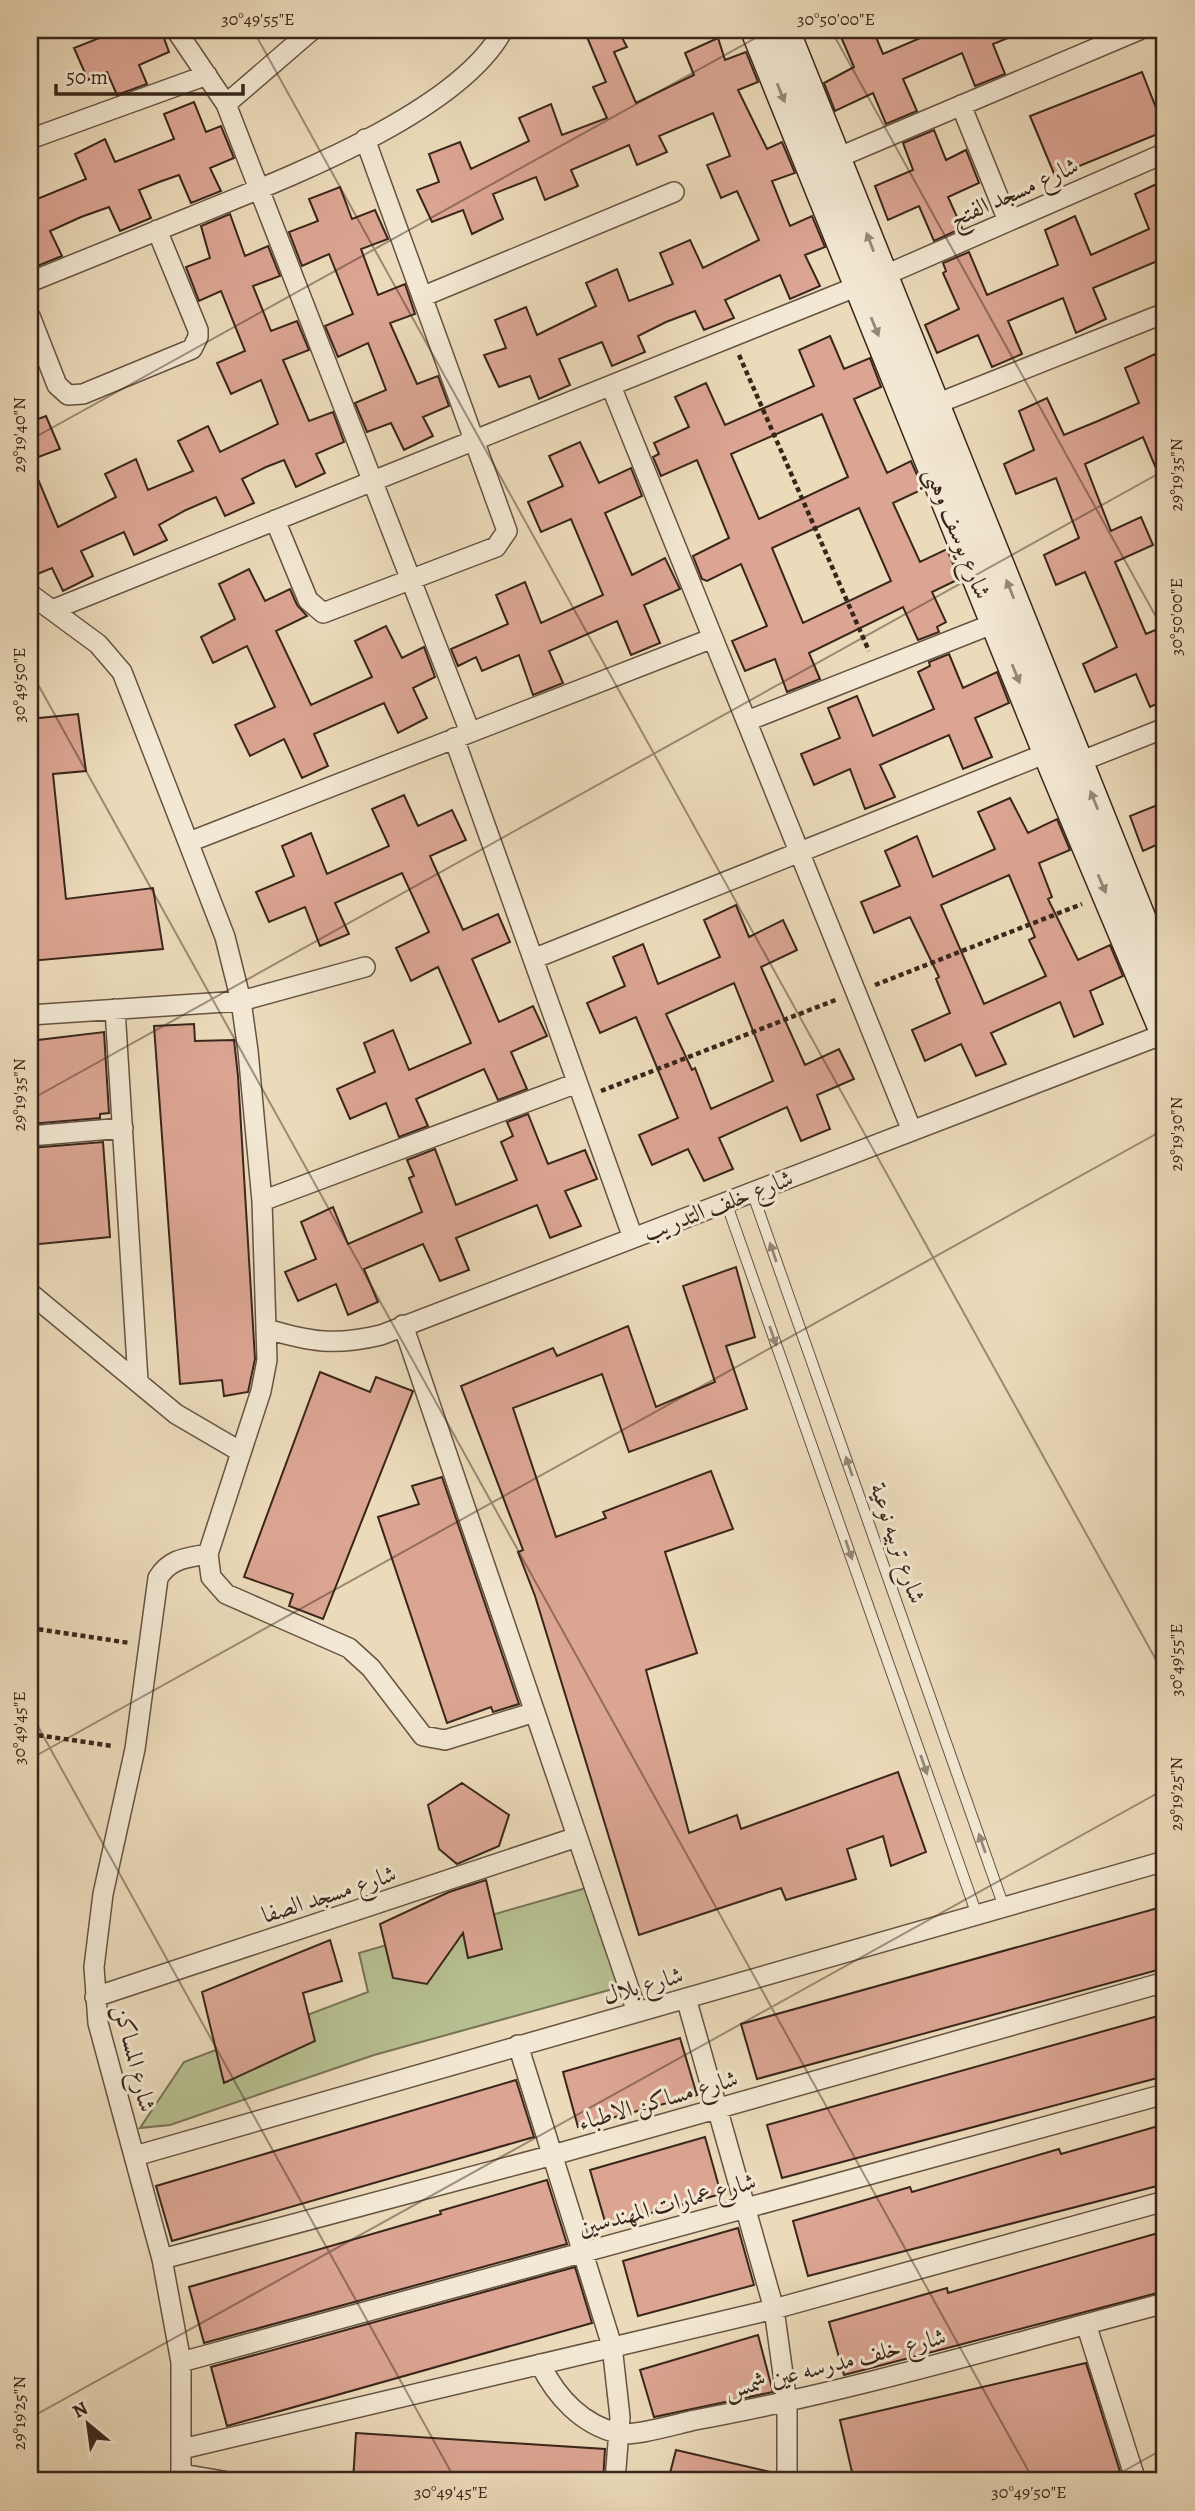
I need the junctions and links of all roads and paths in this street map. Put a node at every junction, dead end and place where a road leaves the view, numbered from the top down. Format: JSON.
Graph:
{"nodes":[{"id":1,"x":176,"y":30,"type":"edge"},
{"id":2,"x":312,"y":30,"type":"edge"},
{"id":3,"x":503,"y":30,"type":"edge"},
{"id":4,"x":755,"y":30,"type":"edge"},
{"id":5,"x":785,"y":30,"type":"edge"},
{"id":6,"x":1139,"y":30,"type":"edge"},
{"id":7,"x":207,"y":75,"type":"junction"},
{"id":8,"x":226,"y":104,"type":"junction"},
{"id":9,"x":961,"y":105,"type":"junction"},
{"id":10,"x":30,"y":137,"type":"edge"},
{"id":11,"x":365,"y":139,"type":"junction"},
{"id":12,"x":1165,"y":153,"type":"edge"},
{"id":13,"x":837,"y":158,"type":"junction"},
{"id":14,"x":260,"y":188,"type":"junction"},
{"id":15,"x":674,"y":192,"type":"dead end"},
{"id":16,"x":1008,"y":221,"type":"junction"},
{"id":17,"x":158,"y":230,"type":"junction"},
{"id":18,"x":871,"y":281,"type":"junction"},
{"id":19,"x":30,"y":282,"type":"edge"},
{"id":20,"x":424,"y":296,"type":"junction"},
{"id":21,"x":1165,"y":313,"type":"edge"},
{"id":22,"x":30,"y":316,"type":"edge"},
{"id":23,"x":732,"y":338,"type":"junction"},
{"id":24,"x":611,"y":386,"type":"junction"},
{"id":25,"x":936,"y":404,"type":"junction"},
{"id":26,"x":475,"y":440,"type":"junction"},
{"id":27,"x":373,"y":480,"type":"junction"},
{"id":28,"x":275,"y":520,"type":"junction"},
{"id":29,"x":412,"y":580,"type":"junction"},
{"id":30,"x":30,"y":594,"type":"edge"},
{"id":31,"x":52,"y":610,"type":"junction"},
{"id":32,"x":995,"y":623,"type":"junction"},
{"id":33,"x":713,"y":638,"type":"junction"},
{"id":34,"x":877,"y":670,"type":"junction"},
{"id":35,"x":747,"y":721,"type":"junction"},
{"id":36,"x":1165,"y":728,"type":"edge"},
{"id":37,"x":462,"y":735,"type":"junction"},
{"id":38,"x":1060,"y":762,"type":"junction"},
{"id":39,"x":189,"y":842,"type":"junction"},
{"id":40,"x":800,"y":852,"type":"junction"},
{"id":41,"x":533,"y":959,"type":"junction"},
{"id":42,"x":365,"y":967,"type":"dead end"},
{"id":43,"x":1165,"y":977,"type":"edge"},
{"id":44,"x":241,"y":1001,"type":"junction"},
{"id":45,"x":116,"y":1009,"type":"junction"},
{"id":46,"x":30,"y":1015,"type":"edge"},
{"id":47,"x":1165,"y":1034,"type":"edge"},
{"id":48,"x":578,"y":1083,"type":"junction"},
{"id":49,"x":123,"y":1128,"type":"junction"},
{"id":50,"x":912,"y":1131,"type":"junction"},
{"id":51,"x":30,"y":1136,"type":"edge"},
{"id":52,"x":752,"y":1192,"type":"junction"},
{"id":53,"x":262,"y":1202,"type":"junction"},
{"id":54,"x":726,"y":1202,"type":"junction"},
{"id":55,"x":633,"y":1238,"type":"junction"},
{"id":56,"x":30,"y":1293,"type":"edge"},
{"id":57,"x":403,"y":1325,"type":"junction"},
{"id":58,"x":267,"y":1329,"type":"junction"},
{"id":59,"x":138,"y":1381,"type":"junction"},
{"id":60,"x":241,"y":1452,"type":"junction"},
{"id":61,"x":208,"y":1555,"type":"junction"},
{"id":62,"x":30,"y":1628,"type":"edge"},
{"id":63,"x":149,"y":1646,"type":"junction"},
{"id":64,"x":535,"y":1712,"type":"junction"},
{"id":65,"x":30,"y":1734,"type":"edge"},
{"id":66,"x":135,"y":1749,"type":"junction"},
{"id":67,"x":577,"y":1837,"type":"junction"},
{"id":68,"x":1165,"y":1861,"type":"edge"},
{"id":69,"x":1004,"y":1907,"type":"junction"},
{"id":70,"x":977,"y":1915,"type":"junction"},
{"id":71,"x":1165,"y":1982,"type":"edge"},
{"id":72,"x":95,"y":1997,"type":"junction"},
{"id":73,"x":686,"y":1998,"type":"junction"},
{"id":74,"x":637,"y":2012,"type":"junction"},
{"id":75,"x":518,"y":2045,"type":"junction"},
{"id":76,"x":1165,"y":2094,"type":"edge"},
{"id":77,"x":718,"y":2109,"type":"junction"},
{"id":78,"x":135,"y":2155,"type":"junction"},
{"id":79,"x":553,"y":2155,"type":"junction"},
{"id":80,"x":1165,"y":2201,"type":"edge"},
{"id":81,"x":746,"y":2208,"type":"junction"},
{"id":82,"x":583,"y":2252,"type":"junction"},
{"id":83,"x":162,"y":2259,"type":"junction"},
{"id":84,"x":1165,"y":2303,"type":"edge"},
{"id":85,"x":774,"y":2309,"type":"junction"},
{"id":86,"x":1086,"y":2324,"type":"junction"},
{"id":87,"x":612,"y":2346,"type":"junction"},
{"id":88,"x":181,"y":2362,"type":"junction"},
{"id":89,"x":540,"y":2364,"type":"junction"},
{"id":90,"x":787,"y":2403,"type":"junction"},
{"id":91,"x":620,"y":2434,"type":"junction"},
{"id":92,"x":182,"y":2449,"type":"junction"},
{"id":93,"x":182,"y":2477,"type":"edge"},
{"id":94,"x":223,"y":2481,"type":"edge"},
{"id":95,"x":615,"y":2481,"type":"edge"},
{"id":96,"x":788,"y":2481,"type":"edge"},
{"id":97,"x":1136,"y":2481,"type":"edge"}],
"edges":[{"from":1,"to":7,"type":"street"},
{"from":2,"to":8,"type":"street"},
{"from":3,"to":11,"type":"street"},
{"from":4,"to":18,"type":"street","name":"شارع يوسف وهبى","one_way":true},
{"from":5,"to":13,"type":"street","name":"شارع يوسف وهبى"},
{"from":6,"to":9,"type":"street"},
{"from":7,"to":8,"type":"street"},
{"from":7,"to":10,"type":"street"},
{"from":8,"to":14,"type":"street"},
{"from":9,"to":13,"type":"street"},
{"from":9,"to":16,"type":"street"},
{"from":11,"to":14,"type":"street"},
{"from":11,"to":20,"type":"street"},
{"from":12,"to":16,"type":"street","name":"شارع مسجد الفتح"},
{"from":18,"to":13,"type":"street","name":"شارع يوسف وهبى","one_way":true},
{"from":14,"to":17,"type":"street"},
{"from":14,"to":27,"type":"street"},
{"from":15,"to":20,"type":"street"},
{"from":16,"to":18,"type":"street","name":"شارع مسجد الفتح"},
{"from":17,"to":19,"type":"street"},
{"from":17,"to":22,"type":"street"},
{"from":18,"to":23,"type":"street","name":"شارع مسجد الفتح"},
{"from":18,"to":25,"type":"street","name":"شارع يوسف وهبى"},
{"from":18,"to":32,"type":"street","name":"شارع يوسف وهبى","one_way":true},
{"from":20,"to":26,"type":"street"},
{"from":21,"to":25,"type":"street"},
{"from":23,"to":24,"type":"street","name":"شارع مسجد الفتح"},
{"from":23,"to":34,"type":"path"},
{"from":24,"to":26,"type":"street","name":"شارع مسجد الفتح"},
{"from":24,"to":33,"type":"street"},
{"from":38,"to":25,"type":"street","name":"شارع يوسف وهبى","one_way":true},
{"from":26,"to":27,"type":"street","name":"شارع مسجد الفتح"},
{"from":26,"to":29,"type":"street"},
{"from":27,"to":28,"type":"street","name":"شارع مسجد الفتح"},
{"from":27,"to":29,"type":"street"},
{"from":28,"to":29,"type":"street"},
{"from":28,"to":31,"type":"street","name":"شارع مسجد الفتح"},
{"from":29,"to":37,"type":"street"},
{"from":30,"to":31,"type":"street"},
{"from":31,"to":39,"type":"street"},
{"from":32,"to":34,"type":"street"},
{"from":32,"to":38,"type":"street","name":"شارع يوسف وهبى","one_way":true},
{"from":33,"to":35,"type":"street"},
{"from":33,"to":37,"type":"street"},
{"from":34,"to":35,"type":"street"},
{"from":35,"to":40,"type":"street"},
{"from":36,"to":38,"type":"street"},
{"from":37,"to":39,"type":"street"},
{"from":37,"to":41,"type":"street"},
{"from":38,"to":40,"type":"street"},
{"from":43,"to":38,"type":"street","name":"شارع يوسف وهبى","one_way":true},
{"from":38,"to":47,"type":"street","name":"شارع يوسف وهبى","one_way":true},
{"from":39,"to":44,"type":"street"},
{"from":40,"to":41,"type":"street"},
{"from":40,"to":50,"type":"street"},
{"from":41,"to":48,"type":"street"},
{"from":42,"to":44,"type":"street"},
{"from":44,"to":45,"type":"street"},
{"from":44,"to":53,"type":"street"},
{"from":45,"to":46,"type":"street"},
{"from":45,"to":49,"type":"street"},
{"from":47,"to":50,"type":"street","name":"شارع خلف التدريب"},
{"from":48,"to":53,"type":"street"},
{"from":48,"to":55,"type":"street"},
{"from":49,"to":51,"type":"street"},
{"from":49,"to":59,"type":"street"},
{"from":50,"to":52,"type":"street","name":"شارع خلف التدريب"},
{"from":52,"to":54,"type":"street","name":"شارع خلف التدريب"},
{"from":69,"to":52,"type":"lane","name":"شارع تربيه نوعية","one_way":true},
{"from":53,"to":58,"type":"street"},
{"from":54,"to":55,"type":"street","name":"شارع خلف التدريب"},
{"from":54,"to":70,"type":"lane","name":"شارع تربيه نوعية","one_way":true},
{"from":55,"to":57,"type":"street","name":"شارع خلف التدريب"},
{"from":56,"to":59,"type":"street"},
{"from":57,"to":58,"type":"street","name":"شارع خلف التدريب"},
{"from":57,"to":64,"type":"street"},
{"from":58,"to":60,"type":"street"},
{"from":59,"to":60,"type":"street"},
{"from":60,"to":61,"type":"street"},
{"from":61,"to":63,"type":"street","name":"شارع المساكن"},
{"from":61,"to":64,"type":"street"},
{"from":62,"to":63,"type":"path"},
{"from":63,"to":66,"type":"street","name":"شارع المساكن"},
{"from":64,"to":67,"type":"street"},
{"from":65,"to":66,"type":"path"},
{"from":66,"to":72,"type":"street","name":"شارع المساكن"},
{"from":67,"to":72,"type":"street","name":"شارع مسجد الصفا"},
{"from":67,"to":74,"type":"street"},
{"from":68,"to":69,"type":"street","name":"شارع بلال"},
{"from":69,"to":70,"type":"street","name":"شارع بلال"},
{"from":70,"to":73,"type":"street","name":"شارع بلال"},
{"from":71,"to":77,"type":"street","name":"شارع مساكن الاطباء"},
{"from":72,"to":78,"type":"street","name":"شارع المساكن"},
{"from":73,"to":74,"type":"street","name":"شارع بلال"},
{"from":73,"to":77,"type":"street"},
{"from":74,"to":75,"type":"street","name":"شارع بلال"},
{"from":75,"to":78,"type":"street","name":"شارع بلال"},
{"from":75,"to":79,"type":"street"},
{"from":76,"to":81,"type":"street","name":"شارع عمارات المهندسين"},
{"from":77,"to":79,"type":"street","name":"شارع مساكن الاطباء"},
{"from":77,"to":81,"type":"street"},
{"from":78,"to":83,"type":"street","name":"شارع المساكن"},
{"from":79,"to":82,"type":"street"},
{"from":79,"to":83,"type":"street","name":"شارع مساكن الاطباء"},
{"from":80,"to":85,"type":"street"},
{"from":81,"to":82,"type":"street","name":"شارع عمارات المهندسين"},
{"from":81,"to":85,"type":"street"},
{"from":82,"to":87,"type":"street"},
{"from":82,"to":88,"type":"street","name":"شارع عمارات المهندسين"},
{"from":83,"to":88,"type":"street","name":"شارع المساكن"},
{"from":84,"to":86,"type":"street","name":"شارع خلف مدرسه عين شمس"},
{"from":85,"to":87,"type":"street"},
{"from":85,"to":90,"type":"street"},
{"from":86,"to":90,"type":"street","name":"شارع خلف مدرسه عين شمس"},
{"from":86,"to":97,"type":"street"},
{"from":87,"to":89,"type":"street"},
{"from":87,"to":91,"type":"street"},
{"from":88,"to":92,"type":"street","name":"شارع المساكن"},
{"from":89,"to":91,"type":"street"},
{"from":89,"to":92,"type":"street"},
{"from":90,"to":91,"type":"street","name":"شارع خلف مدرسه عين شمس"},
{"from":90,"to":96,"type":"street"},
{"from":91,"to":95,"type":"street"},
{"from":92,"to":93,"type":"street","name":"شارع المساكن"},
{"from":93,"to":94,"type":"street"}]}
